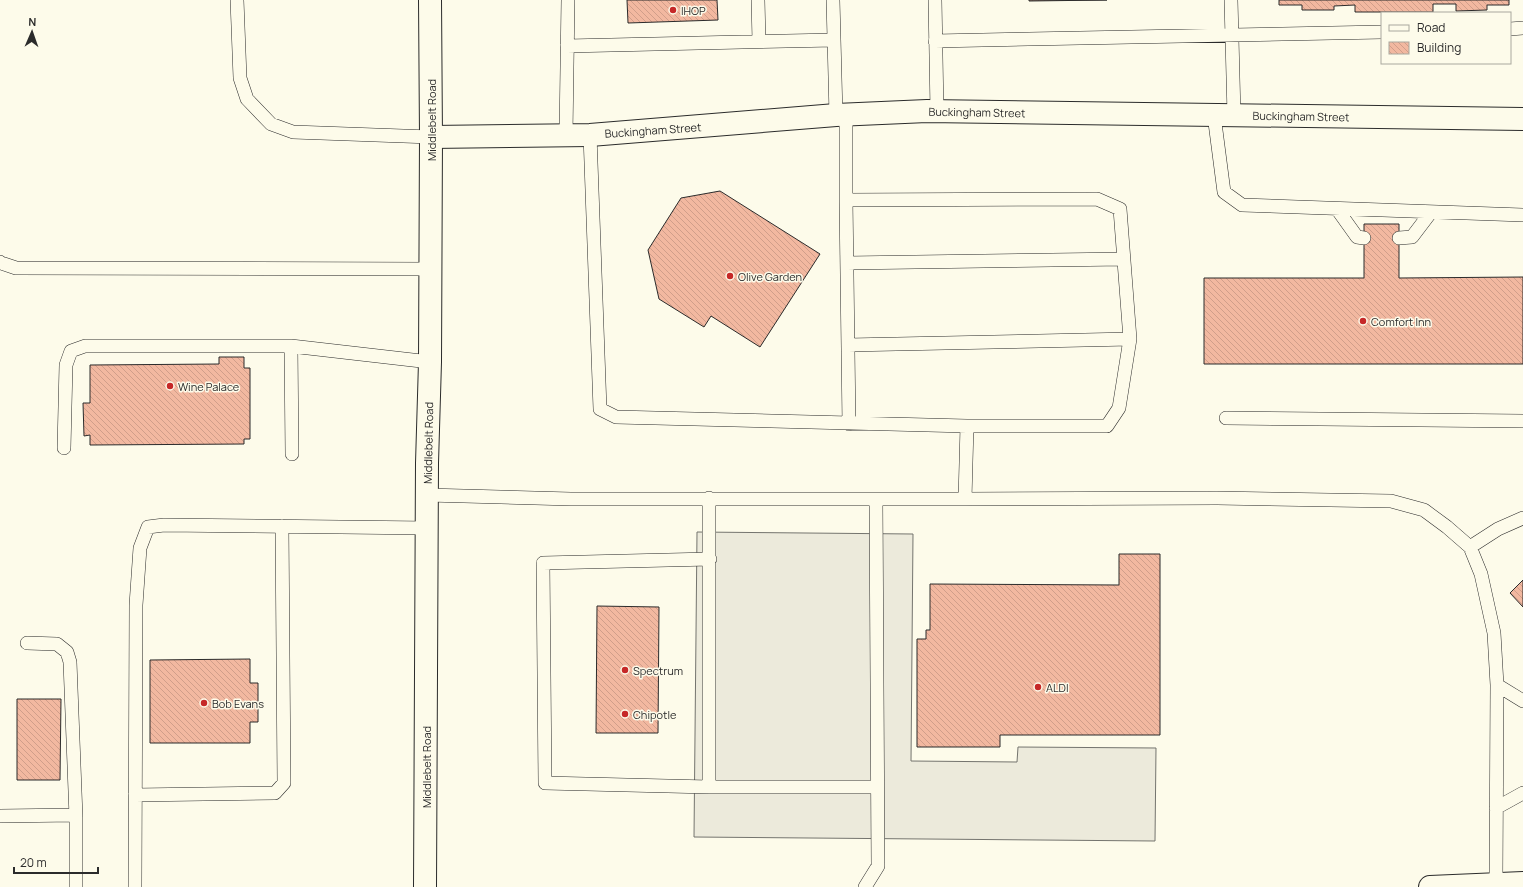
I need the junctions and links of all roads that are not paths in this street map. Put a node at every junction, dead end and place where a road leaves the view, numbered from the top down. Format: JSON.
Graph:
{"nodes":[{"id":1,"x":237,"y":0,"type":"edge"},
{"id":2,"x":430,"y":0,"type":"edge"},
{"id":3,"x":568,"y":0,"type":"edge"},
{"id":4,"x":758,"y":0,"type":"edge"},
{"id":5,"x":833,"y":0,"type":"edge"},
{"id":6,"x":935,"y":0,"type":"edge"},
{"id":7,"x":1231,"y":0,"type":"edge"},
{"id":8,"x":1523,"y":28,"type":"edge"},
{"id":9,"x":1511,"y":29,"type":"edge"},
{"id":10,"x":1381,"y":32,"type":"edge"},
{"id":11,"x":1232,"y":35,"type":"junction"},
{"id":12,"x":834,"y":40,"type":"junction"},
{"id":13,"x":759,"y":41,"type":"junction"},
{"id":14,"x":936,"y":42,"type":"junction"},
{"id":15,"x":568,"y":46,"type":"junction"},
{"id":16,"x":937,"y":111,"type":"junction"},
{"id":17,"x":841,"y":115,"type":"junction"},
{"id":18,"x":1224,"y":115,"type":"junction"},
{"id":19,"x":1523,"y":119,"type":"edge"},
{"id":20,"x":566,"y":134,"type":"junction"},
{"id":21,"x":590,"y":135,"type":"junction"},
{"id":22,"x":431,"y":137,"type":"junction"},
{"id":23,"x":846,"y":200,"type":"junction"},
{"id":24,"x":1338,"y":209,"type":"junction"},
{"id":25,"x":1431,"y":212,"type":"junction"},
{"id":26,"x":1523,"y":215,"type":"edge"},
{"id":27,"x":1364,"y":238,"type":"dead end"},
{"id":28,"x":1399,"y":238,"type":"dead end"},
{"id":29,"x":1124,"y":259,"type":"junction"},
{"id":30,"x":0,"y":262,"type":"edge"},
{"id":31,"x":847,"y":263,"type":"junction"},
{"id":32,"x":430,"y":269,"type":"junction"},
{"id":33,"x":1130,"y":339,"type":"junction"},
{"id":34,"x":848,"y":345,"type":"junction"},
{"id":35,"x":291,"y":346,"type":"junction"},
{"id":36,"x":430,"y":362,"type":"junction"},
{"id":37,"x":1226,"y":418,"type":"dead end"},
{"id":38,"x":1523,"y":421,"type":"edge"},
{"id":39,"x":849,"y":424,"type":"junction"},
{"id":40,"x":967,"y":426,"type":"junction"},
{"id":41,"x":64,"y":448,"type":"dead end"},
{"id":42,"x":292,"y":454,"type":"dead end"},
{"id":43,"x":427,"y":495,"type":"junction"},
{"id":44,"x":709,"y":498,"type":"junction"},
{"id":45,"x":876,"y":499,"type":"junction"},
{"id":46,"x":965,"y":500,"type":"junction"},
{"id":47,"x":1523,"y":518,"type":"edge"},
{"id":48,"x":282,"y":526,"type":"junction"},
{"id":49,"x":427,"y":528,"type":"junction"},
{"id":50,"x":1470,"y":547,"type":"junction"},
{"id":51,"x":710,"y":559,"type":"junction"},
{"id":52,"x":27,"y":643,"type":"dead end"},
{"id":53,"x":1497,"y":685,"type":"junction"},
{"id":54,"x":1523,"y":701,"type":"edge"},
{"id":55,"x":709,"y":787,"type":"junction"},
{"id":56,"x":877,"y":787,"type":"junction"},
{"id":57,"x":1523,"y":793,"type":"edge"},
{"id":58,"x":135,"y":795,"type":"junction"},
{"id":59,"x":1496,"y":808,"type":"junction"},
{"id":60,"x":75,"y":815,"type":"junction"},
{"id":61,"x":0,"y":816,"type":"edge"},
{"id":62,"x":1496,"y":883,"type":"junction"},
{"id":63,"x":1523,"y":883,"type":"edge"},
{"id":64,"x":76,"y":887,"type":"edge"},
{"id":65,"x":135,"y":887,"type":"edge"},
{"id":66,"x":425,"y":887,"type":"edge"},
{"id":67,"x":865,"y":887,"type":"edge"},
{"id":68,"x":1430,"y":887,"type":"edge"}],
"edges":[{"from":1,"to":22,"type":"lane"},
{"from":2,"to":22,"type":"street","name":"Middlebelt Road"},
{"from":3,"to":15,"type":"lane"},
{"from":4,"to":13,"type":"lane"},
{"from":5,"to":12,"type":"lane"},
{"from":6,"to":14,"type":"lane"},
{"from":7,"to":11,"type":"lane"},
{"from":8,"to":9,"type":"lane"},
{"from":10,"to":11,"type":"lane"},
{"from":11,"to":14,"type":"lane"},
{"from":11,"to":18,"type":"lane"},
{"from":12,"to":13,"type":"lane"},
{"from":12,"to":17,"type":"lane"},
{"from":13,"to":15,"type":"lane"},
{"from":14,"to":16,"type":"lane"},
{"from":15,"to":20,"type":"lane"},
{"from":16,"to":17,"type":"street","name":"Buckingham Street"},
{"from":16,"to":18,"type":"street","name":"Buckingham Street"},
{"from":17,"to":21,"type":"street","name":"Buckingham Street"},
{"from":17,"to":23,"type":"lane"},
{"from":18,"to":19,"type":"street","name":"Buckingham Street"},
{"from":18,"to":24,"type":"lane"},
{"from":20,"to":21,"type":"street","name":"Buckingham Street"},
{"from":20,"to":22,"type":"street","name":"Buckingham Street"},
{"from":21,"to":39,"type":"lane"},
{"from":22,"to":32,"type":"street","name":"Middlebelt Road"},
{"from":23,"to":29,"type":"lane"},
{"from":23,"to":31,"type":"lane"},
{"from":24,"to":25,"type":"lane"},
{"from":24,"to":27,"type":"lane"},
{"from":25,"to":26,"type":"lane"},
{"from":25,"to":28,"type":"lane"},
{"from":29,"to":31,"type":"lane"},
{"from":29,"to":33,"type":"lane"},
{"from":30,"to":32,"type":"lane"},
{"from":31,"to":34,"type":"lane"},
{"from":32,"to":36,"type":"street","name":"Middlebelt Road"},
{"from":33,"to":34,"type":"lane"},
{"from":33,"to":40,"type":"lane"},
{"from":34,"to":39,"type":"lane"},
{"from":35,"to":36,"type":"lane"},
{"from":35,"to":41,"type":"lane"},
{"from":35,"to":42,"type":"lane"},
{"from":36,"to":43,"type":"street","name":"Middlebelt Road"},
{"from":37,"to":38,"type":"lane"},
{"from":39,"to":40,"type":"lane"},
{"from":40,"to":46,"type":"lane"},
{"from":43,"to":44,"type":"lane"},
{"from":43,"to":49,"type":"street","name":"Middlebelt Road"},
{"from":44,"to":45,"type":"lane"},
{"from":44,"to":51,"type":"lane"},
{"from":45,"to":46,"type":"lane"},
{"from":45,"to":56,"type":"lane"},
{"from":46,"to":50,"type":"lane"},
{"from":47,"to":50,"type":"lane"},
{"from":48,"to":49,"type":"lane"},
{"from":48,"to":58,"type":"lane"},
{"from":48,"to":58,"type":"lane"},
{"from":49,"to":66,"type":"street","name":"Middlebelt Road"},
{"from":50,"to":53,"type":"lane"},
{"from":51,"to":55,"type":"lane"},
{"from":51,"to":55,"type":"lane"},
{"from":52,"to":60,"type":"lane"},
{"from":53,"to":54,"type":"lane"},
{"from":53,"to":59,"type":"lane"},
{"from":55,"to":56,"type":"lane"},
{"from":56,"to":67,"type":"lane"},
{"from":57,"to":59,"type":"lane"},
{"from":58,"to":65,"type":"lane"},
{"from":59,"to":62,"type":"lane"},
{"from":60,"to":61,"type":"lane"},
{"from":60,"to":64,"type":"lane"},
{"from":62,"to":63,"type":"street"},
{"from":62,"to":68,"type":"street"}]}
